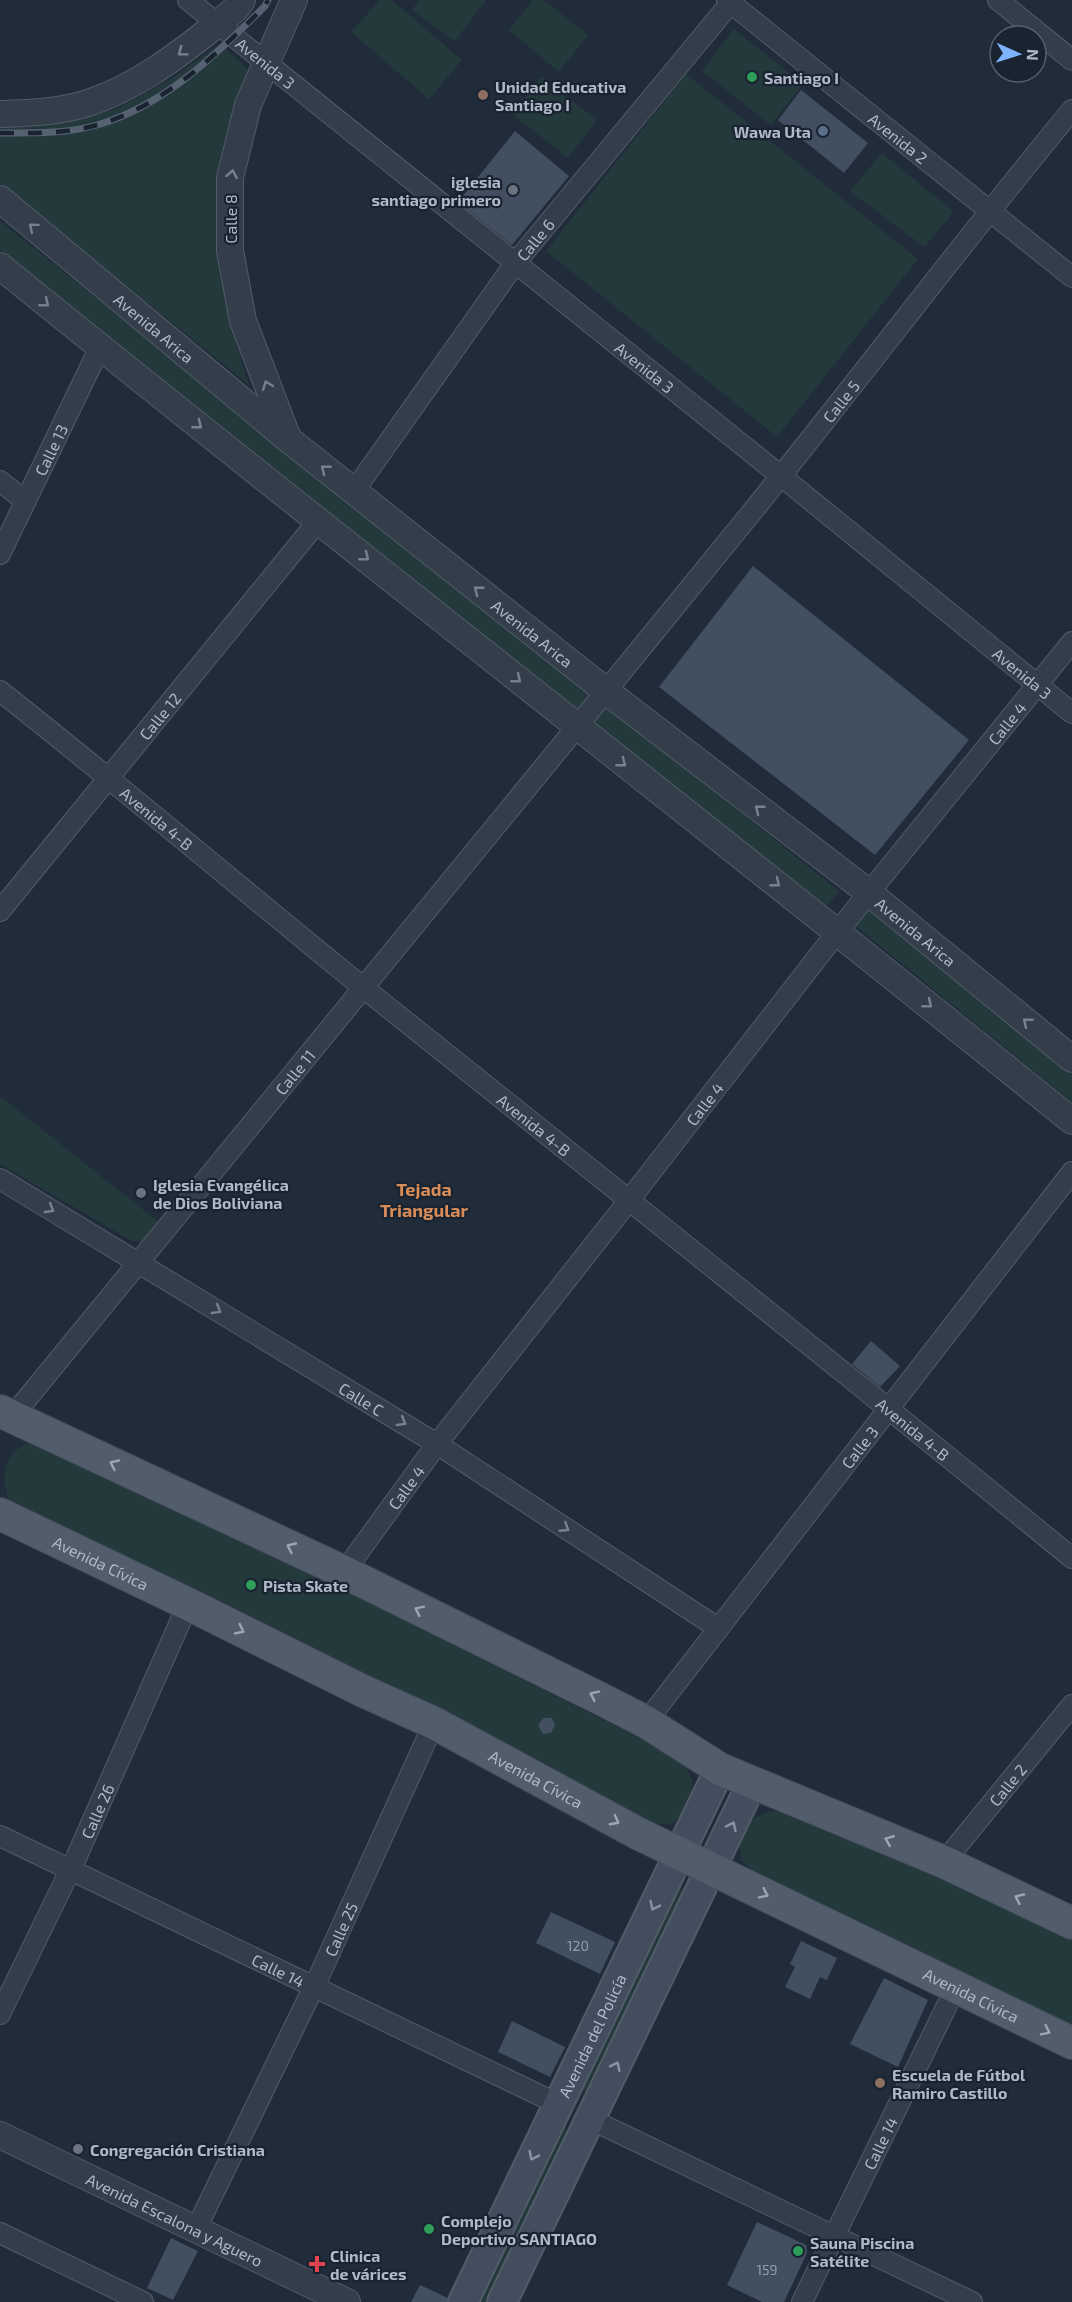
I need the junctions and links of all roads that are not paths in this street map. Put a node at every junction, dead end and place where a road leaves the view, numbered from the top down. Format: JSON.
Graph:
{"nodes":[{"id":1,"x":188,"y":0,"type":"edge"},
{"id":2,"x":242,"y":0,"type":"edge"},
{"id":3,"x":294,"y":0,"type":"edge"},
{"id":4,"x":998,"y":0,"type":"edge"},
{"id":5,"x":730,"y":1,"type":"edge"},
{"id":6,"x":219,"y":23,"type":"junction"},
{"id":7,"x":1072,"y":60,"type":"edge"},
{"id":8,"x":266,"y":62,"type":"junction"},
{"id":9,"x":1072,"y":110,"type":"edge"},
{"id":10,"x":0,"y":114,"type":"edge"},
{"id":11,"x":0,"y":199,"type":"edge"},
{"id":12,"x":988,"y":210,"type":"junction"},
{"id":13,"x":516,"y":262,"type":"junction"},
{"id":14,"x":0,"y":266,"type":"edge"},
{"id":15,"x":1072,"y":277,"type":"edge"},
{"id":16,"x":100,"y":347,"type":"junction"},
{"id":17,"x":288,"y":439,"type":"junction"},
{"id":18,"x":781,"y":476,"type":"junction"},
{"id":19,"x":0,"y":481,"type":"edge"},
{"id":20,"x":354,"y":491,"type":"junction"},
{"id":21,"x":26,"y":501,"type":"junction"},
{"id":22,"x":319,"y":520,"type":"junction"},
{"id":23,"x":0,"y":554,"type":"edge"},
{"id":24,"x":1072,"y":642,"type":"edge"},
{"id":25,"x":1036,"y":684,"type":"junction"},
{"id":26,"x":0,"y":691,"type":"edge"},
{"id":27,"x":606,"y":691,"type":"junction"},
{"id":28,"x":1072,"y":713,"type":"edge"},
{"id":29,"x":576,"y":727,"type":"junction"},
{"id":30,"x":109,"y":777,"type":"junction"},
{"id":31,"x":868,"y":892,"type":"junction"},
{"id":32,"x":0,"y":911,"type":"edge"},
{"id":33,"x":838,"y":931,"type":"junction"},
{"id":34,"x":363,"y":987,"type":"junction"},
{"id":35,"x":1072,"y":1059,"type":"edge"},
{"id":36,"x":1072,"y":1122,"type":"edge"},
{"id":37,"x":1072,"y":1172,"type":"edge"},
{"id":38,"x":0,"y":1179,"type":"edge"},
{"id":39,"x":630,"y":1199,"type":"junction"},
{"id":40,"x":139,"y":1261,"type":"junction"},
{"id":41,"x":889,"y":1408,"type":"junction"},
{"id":42,"x":4,"y":1420,"type":"edge"},
{"id":43,"x":436,"y":1444,"type":"junction"},
{"id":44,"x":0,"y":1514,"type":"edge"},
{"id":45,"x":1072,"y":1558,"type":"edge"},
{"id":46,"x":344,"y":1572,"type":"junction"},
{"id":47,"x":188,"y":1604,"type":"junction"},
{"id":48,"x":718,"y":1628,"type":"junction"},
{"id":49,"x":1072,"y":1705,"type":"edge"},
{"id":50,"x":646,"y":1722,"type":"junction"},
{"id":51,"x":434,"y":1723,"type":"junction"},
{"id":52,"x":720,"y":1769,"type":"junction"},
{"id":53,"x":752,"y":1783,"type":"junction"},
{"id":54,"x":0,"y":1836,"type":"edge"},
{"id":55,"x":679,"y":1853,"type":"junction"},
{"id":56,"x":944,"y":1862,"type":"junction"},
{"id":57,"x":711,"y":1869,"type":"junction"},
{"id":58,"x":70,"y":1870,"type":"junction"},
{"id":59,"x":1072,"y":1923,"type":"edge"},
{"id":60,"x":314,"y":1986,"type":"junction"},
{"id":61,"x":956,"y":1987,"type":"junction"},
{"id":62,"x":0,"y":2014,"type":"edge"},
{"id":63,"x":1072,"y":2043,"type":"edge"},
{"id":64,"x":558,"y":2104,"type":"junction"},
{"id":65,"x":591,"y":2119,"type":"junction"},
{"id":66,"x":0,"y":2135,"type":"edge"},
{"id":67,"x":196,"y":2229,"type":"junction"},
{"id":68,"x":0,"y":2233,"type":"edge"},
{"id":69,"x":835,"y":2235,"type":"junction"},
{"id":70,"x":143,"y":2302,"type":"edge"},
{"id":71,"x":347,"y":2302,"type":"edge"},
{"id":72,"x":463,"y":2302,"type":"edge"},
{"id":73,"x":502,"y":2302,"type":"edge"},
{"id":74,"x":802,"y":2302,"type":"edge"},
{"id":75,"x":972,"y":2302,"type":"edge"}],
"edges":[{"from":1,"to":6,"type":"street","name":"Avenida 3"},
{"from":2,"to":6,"type":"street"},
{"from":3,"to":8,"type":"street","name":"Calle 8"},
{"from":4,"to":7,"type":"street"},
{"from":5,"to":12,"type":"street","name":"Avenida 2"},
{"from":5,"to":13,"type":"street","name":"Calle 6"},
{"from":6,"to":8,"type":"street","name":"Avenida 3"},
{"from":6,"to":10,"type":"street","one_way":true},
{"from":8,"to":13,"type":"street","name":"Avenida 3"},
{"from":17,"to":8,"type":"street","name":"Calle 8","one_way":true},
{"from":9,"to":12,"type":"street","name":"Calle 5"},
{"from":17,"to":11,"type":"street","name":"Avenida Arica","one_way":true},
{"from":12,"to":15,"type":"street","name":"Avenida 2"},
{"from":12,"to":18,"type":"street","name":"Calle 5"},
{"from":13,"to":18,"type":"street","name":"Avenida 3"},
{"from":13,"to":20,"type":"street","name":"Calle 6"},
{"from":14,"to":16,"type":"street","one_way":true},
{"from":16,"to":21,"type":"street","name":"Calle 13"},
{"from":16,"to":22,"type":"street","one_way":true},
{"from":20,"to":17,"type":"street","name":"Avenida Arica","one_way":true},
{"from":18,"to":25,"type":"street","name":"Avenida 3"},
{"from":18,"to":27,"type":"street","name":"Calle 5"},
{"from":19,"to":21,"type":"street"},
{"from":27,"to":20,"type":"street","name":"Avenida Arica","one_way":true},
{"from":21,"to":23,"type":"street","name":"Calle 13"},
{"from":22,"to":29,"type":"street","one_way":true},
{"from":22,"to":30,"type":"street","name":"Calle 12"},
{"from":24,"to":25,"type":"street","name":"Calle 4"},
{"from":25,"to":28,"type":"street","name":"Avenida 3"},
{"from":25,"to":31,"type":"street","name":"Calle 4"},
{"from":26,"to":30,"type":"street","name":"Avenida 4-B"},
{"from":27,"to":29,"type":"street","name":"Calle 5"},
{"from":31,"to":27,"type":"street","name":"Avenida Arica","one_way":true},
{"from":29,"to":33,"type":"street","one_way":true},
{"from":29,"to":34,"type":"street","name":"Calle 11"},
{"from":30,"to":32,"type":"street","name":"Calle 12"},
{"from":30,"to":34,"type":"street","name":"Avenida 4-B"},
{"from":31,"to":33,"type":"street","name":"Calle 4"},
{"from":35,"to":31,"type":"street","name":"Avenida Arica","one_way":true},
{"from":33,"to":36,"type":"street","one_way":true},
{"from":33,"to":39,"type":"street","name":"Calle 4"},
{"from":34,"to":39,"type":"street","name":"Avenida 4-B"},
{"from":34,"to":40,"type":"street","name":"Calle 11"},
{"from":37,"to":41,"type":"street","name":"Calle 3"},
{"from":38,"to":40,"type":"street","name":"Calle C","one_way":true},
{"from":39,"to":41,"type":"street","name":"Avenida 4-B"},
{"from":39,"to":43,"type":"street","name":"Calle 4"},
{"from":40,"to":42,"type":"street","name":"Calle 11"},
{"from":40,"to":43,"type":"street","name":"Calle C","one_way":true},
{"from":41,"to":45,"type":"street","name":"Avenida 4-B"},
{"from":41,"to":48,"type":"street","name":"Calle 3"},
{"from":46,"to":42,"type":"main road","one_way":true},
{"from":43,"to":46,"type":"street","name":"Calle 4"},
{"from":43,"to":48,"type":"street","name":"Calle C","one_way":true},
{"from":44,"to":47,"type":"main road","name":"Avenida Cívica"},
{"from":50,"to":46,"type":"main road","one_way":true},
{"from":47,"to":51,"type":"main road","name":"Avenida Cívica","one_way":true},
{"from":47,"to":58,"type":"street","name":"Calle 26"},
{"from":48,"to":50,"type":"street","name":"Calle 3"},
{"from":49,"to":56,"type":"street","name":"Calle 2"},
{"from":50,"to":52,"type":"main road"},
{"from":51,"to":55,"type":"main road","name":"Avenida Cívica","one_way":true},
{"from":51,"to":60,"type":"street","name":"Calle 25"},
{"from":52,"to":53,"type":"main road"},
{"from":52,"to":55,"type":"main road","name":"Avenida del Policía"},
{"from":56,"to":53,"type":"main road","one_way":true},
{"from":57,"to":53,"type":"main road","one_way":true},
{"from":54,"to":58,"type":"street","name":"Calle 14"},
{"from":55,"to":57,"type":"main road","name":"Avenida Cívica"},
{"from":55,"to":64,"type":"main road","name":"Avenida del Policía","one_way":true},
{"from":59,"to":56,"type":"main road","one_way":true},
{"from":57,"to":61,"type":"main road","name":"Avenida Cívica","one_way":true},
{"from":65,"to":57,"type":"main road","one_way":true},
{"from":58,"to":60,"type":"street","name":"Calle 14"},
{"from":58,"to":62,"type":"street","name":"Calle 26"},
{"from":60,"to":64,"type":"street","name":"Calle 14"},
{"from":60,"to":67,"type":"street","name":"Calle 25"},
{"from":61,"to":63,"type":"main road","name":"Avenida Cívica","one_way":true},
{"from":61,"to":69,"type":"street","name":"Calle 14"},
{"from":64,"to":65,"type":"main road"},
{"from":64,"to":72,"type":"main road","name":"Avenida del Policía","one_way":true},
{"from":65,"to":69,"type":"street"},
{"from":65,"to":73,"type":"main road"},
{"from":66,"to":67,"type":"street","name":"Avenida Escalona y Aguero"},
{"from":67,"to":71,"type":"street","name":"Avenida Escalona y Aguero"},
{"from":68,"to":70,"type":"street"},
{"from":69,"to":74,"type":"street","name":"Calle 14"},
{"from":69,"to":75,"type":"street"}]}
